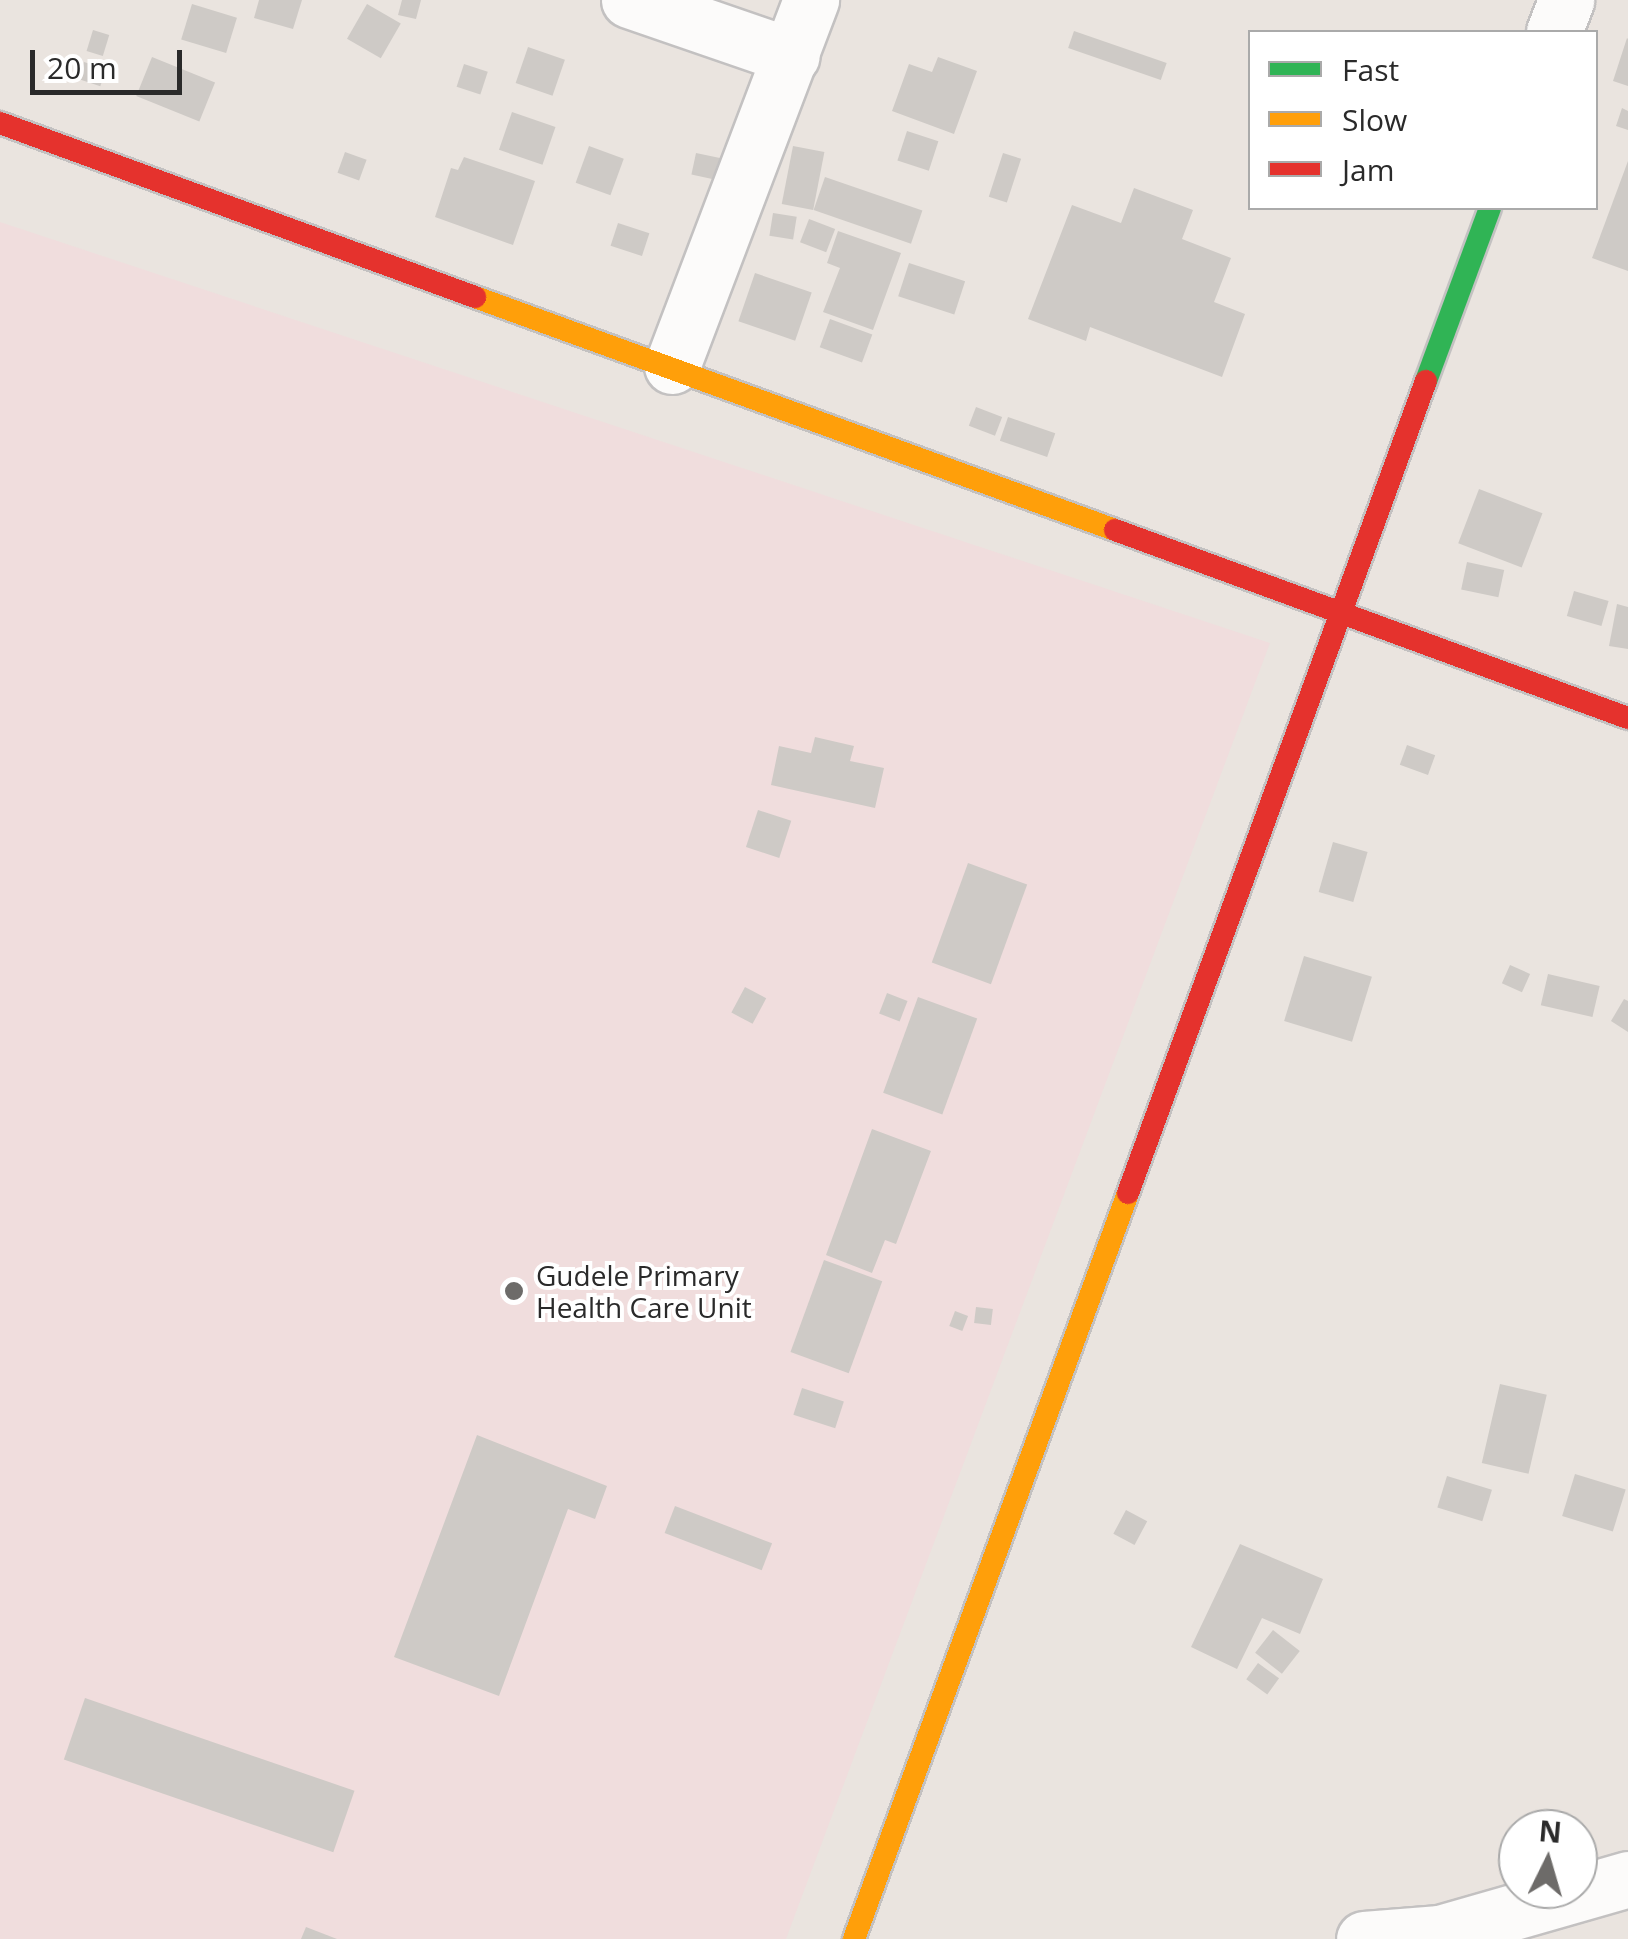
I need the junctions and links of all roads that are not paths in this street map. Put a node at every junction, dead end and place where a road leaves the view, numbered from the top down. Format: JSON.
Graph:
{"nodes":[{"id":1,"x":628,"y":0,"type":"edge"},
{"id":2,"x":811,"y":0,"type":"edge"},
{"id":3,"x":792,"y":56,"type":"junction"},
{"id":4,"x":0,"y":123,"type":"edge"},
{"id":5,"x":1489,"y":210,"type":"edge"},
{"id":6,"x":672,"y":366,"type":"junction"},
{"id":7,"x":1340,"y":613,"type":"junction"},
{"id":8,"x":1628,"y":718,"type":"edge"},
{"id":9,"x":1628,"y":1879,"type":"edge"},
{"id":10,"x":854,"y":1939,"type":"edge"},
{"id":11,"x":1364,"y":1939,"type":"edge"}],
"edges":[{"from":1,"to":3,"type":"street"},
{"from":2,"to":3,"type":"street"},
{"from":3,"to":6,"type":"street"},
{"from":4,"to":6,"type":"street"},
{"from":5,"to":7,"type":"street"},
{"from":6,"to":7,"type":"street"},
{"from":7,"to":8,"type":"street"},
{"from":7,"to":10,"type":"street"},
{"from":9,"to":11,"type":"street"}]}
